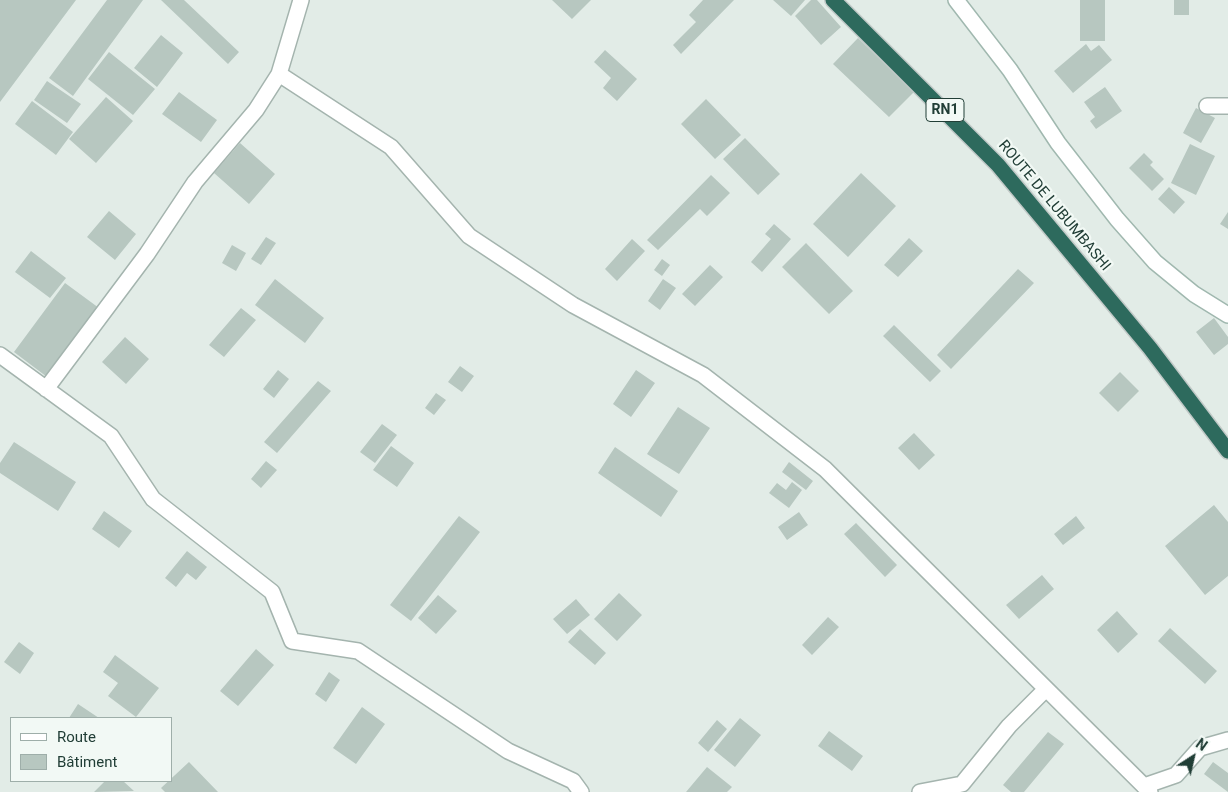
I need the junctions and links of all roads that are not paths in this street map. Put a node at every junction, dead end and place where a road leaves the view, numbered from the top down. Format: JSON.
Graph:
{"nodes":[{"id":1,"x":300,"y":0,"type":"edge"},
{"id":2,"x":833,"y":0,"type":"edge"},
{"id":3,"x":956,"y":0,"type":"edge"},
{"id":4,"x":279,"y":74,"type":"junction"},
{"id":5,"x":1207,"y":106,"type":"dead end"},
{"id":6,"x":1228,"y":106,"type":"edge"},
{"id":7,"x":1228,"y":315,"type":"edge"},
{"id":8,"x":0,"y":356,"type":"edge"},
{"id":9,"x":46,"y":389,"type":"junction"},
{"id":10,"x":1228,"y":451,"type":"edge"},
{"id":11,"x":1046,"y":688,"type":"junction"},
{"id":12,"x":1228,"y":740,"type":"edge"},
{"id":13,"x":1147,"y":789,"type":"edge"},
{"id":14,"x":580,"y":792,"type":"edge"},
{"id":15,"x":920,"y":792,"type":"edge"}],
"edges":[{"from":1,"to":4,"type":"street"},
{"from":2,"to":10,"type":"highway","name":"ROUTE DE LUBUMBASHI","number":"RN1"},
{"from":3,"to":7,"type":"street"},
{"from":4,"to":9,"type":"street"},
{"from":4,"to":11,"type":"street"},
{"from":5,"to":6,"type":"street"},
{"from":8,"to":9,"type":"street"},
{"from":9,"to":14,"type":"street"},
{"from":11,"to":13,"type":"street"},
{"from":11,"to":15,"type":"street"},
{"from":12,"to":13,"type":"street"}]}
